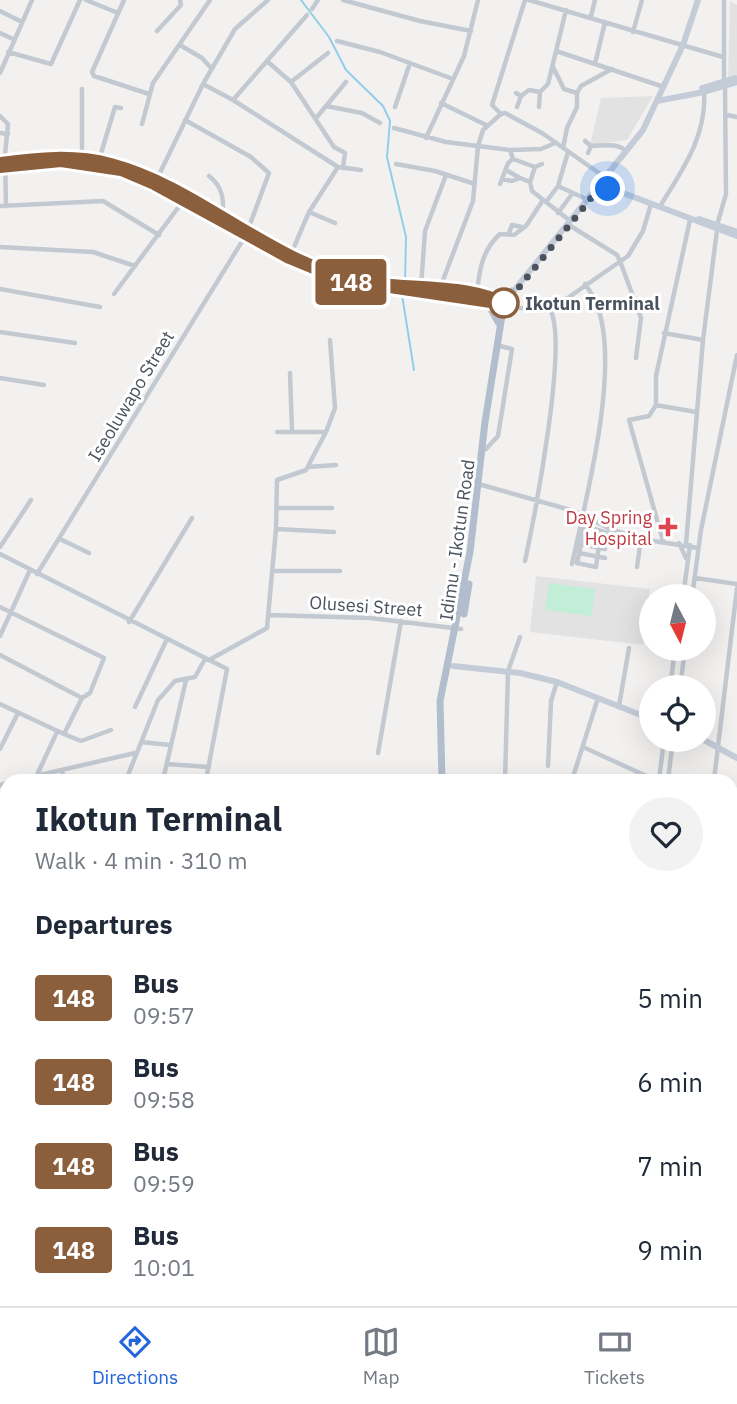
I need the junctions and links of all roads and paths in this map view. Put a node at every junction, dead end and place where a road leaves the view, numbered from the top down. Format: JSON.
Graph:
{"nodes":[{"id":1,"x":33,"y":0,"type":"edge"},
{"id":2,"x":80,"y":0,"type":"edge"},
{"id":3,"x":86,"y":0,"type":"edge"},
{"id":4,"x":124,"y":0,"type":"edge"},
{"id":5,"x":180,"y":0,"type":"edge"},
{"id":6,"x":210,"y":0,"type":"edge"},
{"id":7,"x":268,"y":0,"type":"edge"},
{"id":8,"x":318,"y":0,"type":"edge"},
{"id":9,"x":343,"y":0,"type":"edge"},
{"id":10,"x":478,"y":0,"type":"edge"},
{"id":11,"x":527,"y":0,"type":"edge"},
{"id":12,"x":595,"y":0,"type":"edge"},
{"id":13,"x":642,"y":0,"type":"edge"},
{"id":14,"x":698,"y":0,"type":"edge"},
{"id":15,"x":724,"y":0,"type":"edge"},
{"id":16,"x":549,"y":3,"type":"edge"},
{"id":17,"x":312,"y":9,"type":"dead end"},
{"id":18,"x":566,"y":10,"type":"junction"},
{"id":19,"x":0,"y":11,"type":"edge"},
{"id":20,"x":118,"y":13,"type":"junction"},
{"id":21,"x":307,"y":15,"type":"dead end"},
{"id":22,"x":591,"y":16,"type":"junction"},
{"id":23,"x":22,"y":22,"type":"junction"},
{"id":24,"x":605,"y":22,"type":"junction"},
{"id":25,"x":157,"y":31,"type":"dead end"},
{"id":26,"x":471,"y":31,"type":"junction"},
{"id":27,"x":633,"y":32,"type":"junction"},
{"id":28,"x":0,"y":33,"type":"edge"},
{"id":29,"x":13,"y":39,"type":"junction"},
{"id":30,"x":337,"y":41,"type":"dead end"},
{"id":31,"x":180,"y":45,"type":"junction"},
{"id":32,"x":683,"y":46,"type":"junction"},
{"id":33,"x":556,"y":51,"type":"junction"},
{"id":34,"x":8,"y":52,"type":"junction"},
{"id":35,"x":328,"y":53,"type":"dead end"},
{"id":36,"x":723,"y":57,"type":"junction"},
{"id":37,"x":268,"y":62,"type":"junction"},
{"id":38,"x":410,"y":63,"type":"junction"},
{"id":39,"x":552,"y":64,"type":"junction"},
{"id":40,"x":595,"y":64,"type":"junction"},
{"id":41,"x":212,"y":69,"type":"junction"},
{"id":42,"x":612,"y":69,"type":"junction"},
{"id":43,"x":0,"y":73,"type":"edge"},
{"id":44,"x":453,"y":79,"type":"junction"},
{"id":45,"x":737,"y":79,"type":"edge"},
{"id":46,"x":291,"y":82,"type":"junction"},
{"id":47,"x":346,"y":82,"type":"dead end"},
{"id":48,"x":203,"y":84,"type":"junction"},
{"id":49,"x":724,"y":85,"type":"junction"},
{"id":50,"x":82,"y":89,"type":"dead end"},
{"id":51,"x":540,"y":92,"type":"junction"},
{"id":52,"x":704,"y":92,"type":"junction"},
{"id":53,"x":577,"y":93,"type":"junction"},
{"id":54,"x":149,"y":94,"type":"junction"},
{"id":55,"x":660,"y":95,"type":"junction"},
{"id":56,"x":233,"y":100,"type":"junction"},
{"id":57,"x":441,"y":103,"type":"junction"},
{"id":58,"x":326,"y":106,"type":"junction"},
{"id":59,"x":395,"y":107,"type":"dead end"},
{"id":60,"x":517,"y":107,"type":"dead end"},
{"id":61,"x":539,"y":107,"type":"dead end"},
{"id":62,"x":121,"y":108,"type":"dead end"},
{"id":63,"x":501,"y":114,"type":"junction"},
{"id":64,"x":0,"y":116,"type":"edge"},
{"id":65,"x":727,"y":116,"type":"junction"},
{"id":66,"x":737,"y":117,"type":"edge"},
{"id":67,"x":316,"y":118,"type":"junction"},
{"id":68,"x":185,"y":120,"type":"junction"},
{"id":69,"x":380,"y":123,"type":"dead end"},
{"id":70,"x":142,"y":124,"type":"dead end"},
{"id":71,"x":486,"y":125,"type":"junction"},
{"id":72,"x":394,"y":128,"type":"dead end"},
{"id":73,"x":0,"y":134,"type":"edge"},
{"id":74,"x":8,"y":134,"type":"junction"},
{"id":75,"x":426,"y":138,"type":"junction"},
{"id":76,"x":585,"y":141,"type":"dead end"},
{"id":77,"x":555,"y":143,"type":"junction"},
{"id":78,"x":478,"y":146,"type":"junction"},
{"id":79,"x":591,"y":146,"type":"junction"},
{"id":80,"x":510,"y":150,"type":"junction"},
{"id":81,"x":565,"y":150,"type":"junction"},
{"id":82,"x":626,"y":151,"type":"junction"},
{"id":83,"x":588,"y":153,"type":"dead end"},
{"id":84,"x":82,"y":158,"type":"junction"},
{"id":85,"x":513,"y":159,"type":"junction"},
{"id":86,"x":99,"y":160,"type":"junction"},
{"id":87,"x":396,"y":164,"type":"dead end"},
{"id":88,"x":542,"y":164,"type":"dead end"},
{"id":89,"x":3,"y":165,"type":"edge"},
{"id":90,"x":535,"y":167,"type":"junction"},
{"id":91,"x":340,"y":168,"type":"junction"},
{"id":92,"x":361,"y":170,"type":"dead end"},
{"id":93,"x":506,"y":170,"type":"junction"},
{"id":94,"x":446,"y":174,"type":"junction"},
{"id":95,"x":209,"y":176,"type":"dead end"},
{"id":96,"x":520,"y":178,"type":"junction"},
{"id":97,"x":156,"y":181,"type":"junction"},
{"id":98,"x":530,"y":182,"type":"junction"},
{"id":99,"x":604,"y":182,"type":"junction"},
{"id":100,"x":475,"y":184,"type":"junction"},
{"id":101,"x":558,"y":186,"type":"junction"},
{"id":102,"x":572,"y":194,"type":"junction"},
{"id":103,"x":586,"y":199,"type":"junction"},
{"id":104,"x":183,"y":201,"type":"junction"},
{"id":105,"x":544,"y":201,"type":"junction"},
{"id":106,"x":652,"y":203,"type":"junction"},
{"id":107,"x":662,"y":203,"type":"junction"},
{"id":108,"x":3,"y":206,"type":"edge"},
{"id":109,"x":309,"y":212,"type":"junction"},
{"id":110,"x":558,"y":213,"type":"junction"},
{"id":111,"x":222,"y":216,"type":"junction"},
{"id":112,"x":690,"y":220,"type":"junction"},
{"id":113,"x":335,"y":223,"type":"dead end"},
{"id":114,"x":569,"y":223,"type":"junction"},
{"id":115,"x":717,"y":228,"type":"junction"},
{"id":116,"x":247,"y":233,"type":"junction"},
{"id":117,"x":737,"y":233,"type":"edge"},
{"id":118,"x":159,"y":235,"type":"junction"},
{"id":119,"x":0,"y":247,"type":"edge"},
{"id":120,"x":291,"y":254,"type":"junction"},
{"id":121,"x":620,"y":261,"type":"junction"},
{"id":122,"x":301,"y":262,"type":"junction"},
{"id":123,"x":135,"y":265,"type":"junction"},
{"id":124,"x":585,"y":284,"type":"junction"},
{"id":125,"x":421,"y":287,"type":"junction"},
{"id":126,"x":0,"y":289,"type":"edge"},
{"id":127,"x":439,"y":289,"type":"junction"},
{"id":128,"x":512,"y":291,"type":"junction"},
{"id":129,"x":114,"y":294,"type":"dead end"},
{"id":130,"x":477,"y":294,"type":"junction"},
{"id":131,"x":487,"y":300,"type":"junction"},
{"id":132,"x":100,"y":307,"type":"dead end"},
{"id":133,"x":506,"y":307,"type":"junction"},
{"id":134,"x":550,"y":310,"type":"junction"},
{"id":135,"x":499,"y":326,"type":"junction"},
{"id":136,"x":0,"y":332,"type":"edge"},
{"id":137,"x":664,"y":332,"type":"junction"},
{"id":138,"x":330,"y":340,"type":"dead end"},
{"id":139,"x":703,"y":340,"type":"junction"},
{"id":140,"x":75,"y":343,"type":"dead end"},
{"id":141,"x":737,"y":355,"type":"edge"},
{"id":142,"x":636,"y":358,"type":"dead end"},
{"id":143,"x":290,"y":373,"type":"dead end"},
{"id":144,"x":0,"y":378,"type":"edge"},
{"id":145,"x":44,"y":385,"type":"dead end"},
{"id":146,"x":656,"y":405,"type":"junction"},
{"id":147,"x":696,"y":412,"type":"junction"},
{"id":148,"x":292,"y":431,"type":"junction"},
{"id":149,"x":277,"y":432,"type":"dead end"},
{"id":150,"x":326,"y":432,"type":"junction"},
{"id":151,"x":336,"y":465,"type":"dead end"},
{"id":152,"x":307,"y":467,"type":"junction"},
{"id":153,"x":482,"y":485,"type":"junction"},
{"id":154,"x":479,"y":496,"type":"junction"},
{"id":155,"x":31,"y":500,"type":"dead end"},
{"id":156,"x":538,"y":503,"type":"junction"},
{"id":157,"x":276,"y":508,"type":"junction"},
{"id":158,"x":332,"y":508,"type":"dead end"},
{"id":159,"x":192,"y":518,"type":"dead end"},
{"id":160,"x":584,"y":518,"type":"junction"},
{"id":161,"x":585,"y":526,"type":"junction"},
{"id":162,"x":276,"y":529,"type":"junction"},
{"id":163,"x":334,"y":532,"type":"dead end"},
{"id":164,"x":582,"y":534,"type":"junction"},
{"id":165,"x":60,"y":538,"type":"junction"},
{"id":166,"x":600,"y":539,"type":"junction"},
{"id":167,"x":641,"y":539,"type":"junction"},
{"id":168,"x":663,"y":541,"type":"junction"},
{"id":169,"x":679,"y":543,"type":"junction"},
{"id":170,"x":580,"y":544,"type":"junction"},
{"id":171,"x":689,"y":545,"type":"junction"},
{"id":172,"x":0,"y":547,"type":"edge"},
{"id":173,"x":599,"y":548,"type":"junction"},
{"id":174,"x":698,"y":548,"type":"junction"},
{"id":175,"x":605,"y":549,"type":"dead end"},
{"id":176,"x":89,"y":553,"type":"dead end"},
{"id":177,"x":579,"y":553,"type":"junction"},
{"id":178,"x":0,"y":554,"type":"edge"},
{"id":179,"x":597,"y":557,"type":"junction"},
{"id":180,"x":605,"y":558,"type":"dead end"},
{"id":181,"x":687,"y":559,"type":"junction"},
{"id":182,"x":525,"y":561,"type":"dead end"},
{"id":183,"x":572,"y":564,"type":"dead end"},
{"id":184,"x":637,"y":567,"type":"dead end"},
{"id":185,"x":30,"y":570,"type":"junction"},
{"id":186,"x":272,"y":571,"type":"junction"},
{"id":187,"x":340,"y":571,"type":"dead end"},
{"id":188,"x":37,"y":574,"type":"junction"},
{"id":189,"x":695,"y":578,"type":"junction"},
{"id":190,"x":684,"y":584,"type":"edge"},
{"id":191,"x":694,"y":584,"type":"edge"},
{"id":192,"x":737,"y":586,"type":"edge"},
{"id":193,"x":0,"y":607,"type":"edge"},
{"id":194,"x":11,"y":613,"type":"junction"},
{"id":195,"x":269,"y":615,"type":"junction"},
{"id":196,"x":401,"y":621,"type":"junction"},
{"id":197,"x":129,"y":622,"type":"junction"},
{"id":198,"x":458,"y":628,"type":"junction"},
{"id":199,"x":0,"y":636,"type":"edge"},
{"id":200,"x":520,"y":637,"type":"dead end"},
{"id":201,"x":167,"y":639,"type":"junction"},
{"id":202,"x":629,"y":648,"type":"dead end"},
{"id":203,"x":0,"y":655,"type":"edge"},
{"id":204,"x":207,"y":659,"type":"junction"},
{"id":205,"x":453,"y":666,"type":"junction"},
{"id":206,"x":508,"y":671,"type":"junction"},
{"id":207,"x":186,"y":680,"type":"junction"},
{"id":208,"x":557,"y":681,"type":"junction"},
{"id":209,"x":598,"y":697,"type":"junction"},
{"id":210,"x":82,"y":698,"type":"junction"},
{"id":211,"x":0,"y":704,"type":"edge"},
{"id":212,"x":619,"y":706,"type":"junction"},
{"id":213,"x":135,"y":707,"type":"dead end"},
{"id":214,"x":18,"y":713,"type":"junction"},
{"id":215,"x":639,"y":714,"type":"edge"},
{"id":216,"x":111,"y":730,"type":"dead end"},
{"id":217,"x":57,"y":732,"type":"junction"},
{"id":218,"x":64,"y":734,"type":"junction"},
{"id":219,"x":141,"y":743,"type":"junction"},
{"id":220,"x":170,"y":746,"type":"junction"},
{"id":221,"x":718,"y":746,"type":"junction"},
{"id":222,"x":582,"y":747,"type":"junction"},
{"id":223,"x":0,"y":749,"type":"edge"},
{"id":224,"x":136,"y":752,"type":"junction"},
{"id":225,"x":662,"y":752,"type":"edge"},
{"id":226,"x":672,"y":752,"type":"edge"},
{"id":227,"x":378,"y":753,"type":"dead end"},
{"id":228,"x":737,"y":758,"type":"edge"},
{"id":229,"x":167,"y":764,"type":"junction"},
{"id":230,"x":548,"y":766,"type":"dead end"},
{"id":231,"x":208,"y":767,"type":"junction"},
{"id":232,"x":62,"y":770,"type":"junction"},
{"id":233,"x":37,"y":774,"type":"edge"},
{"id":234,"x":45,"y":774,"type":"edge"},
{"id":235,"x":63,"y":774,"type":"edge"},
{"id":236,"x":128,"y":774,"type":"edge"},
{"id":237,"x":164,"y":774,"type":"edge"},
{"id":238,"x":207,"y":774,"type":"edge"},
{"id":239,"x":444,"y":774,"type":"edge"},
{"id":240,"x":444,"y":774,"type":"edge"},
{"id":241,"x":505,"y":774,"type":"edge"},
{"id":242,"x":574,"y":774,"type":"edge"},
{"id":243,"x":643,"y":774,"type":"edge"},
{"id":244,"x":658,"y":774,"type":"edge"},
{"id":245,"x":669,"y":774,"type":"edge"},
{"id":246,"x":716,"y":774,"type":"edge"}],
"edges":[{"from":1,"to":23,"type":"street"},
{"from":2,"to":34,"type":"street"},
{"from":3,"to":20,"type":"street"},
{"from":4,"to":20,"type":"street"},
{"from":5,"to":25,"type":"street"},
{"from":6,"to":31,"type":"street"},
{"from":7,"to":41,"type":"street"},
{"from":8,"to":17,"type":"street"},
{"from":9,"to":26,"type":"street"},
{"from":10,"to":26,"type":"street"},
{"from":11,"to":16,"type":"street"},
{"from":11,"to":63,"type":"street"},
{"from":12,"to":22,"type":"street"},
{"from":13,"to":27,"type":"street"},
{"from":14,"to":32,"type":"main road"},
{"from":15,"to":36,"type":"street"},
{"from":16,"to":18,"type":"street"},
{"from":18,"to":22,"type":"street"},
{"from":18,"to":33,"type":"street"},
{"from":19,"to":23,"type":"street"},
{"from":20,"to":54,"type":"street"},
{"from":21,"to":37,"type":"street"},
{"from":22,"to":24,"type":"street"},
{"from":23,"to":29,"type":"street"},
{"from":24,"to":27,"type":"street"},
{"from":24,"to":40,"type":"street"},
{"from":26,"to":44,"type":"street"},
{"from":27,"to":32,"type":"street"},
{"from":28,"to":29,"type":"street"},
{"from":29,"to":34,"type":"street"},
{"from":30,"to":38,"type":"street"},
{"from":31,"to":41,"type":"street"},
{"from":31,"to":54,"type":"street"},
{"from":32,"to":36,"type":"street"},
{"from":32,"to":55,"type":"main road"},
{"from":33,"to":39,"type":"street"},
{"from":33,"to":40,"type":"street"},
{"from":34,"to":43,"type":"street"},
{"from":35,"to":46,"type":"street"},
{"from":36,"to":49,"type":"street"},
{"from":37,"to":46,"type":"street"},
{"from":37,"to":56,"type":"street"},
{"from":38,"to":44,"type":"street"},
{"from":38,"to":59,"type":"street"},
{"from":39,"to":51,"type":"street"},
{"from":39,"to":53,"type":"street"},
{"from":40,"to":42,"type":"street"},
{"from":41,"to":48,"type":"street"},
{"from":42,"to":53,"type":"street"},
{"from":42,"to":55,"type":"street"},
{"from":44,"to":57,"type":"street"},
{"from":45,"to":49,"type":"main road"},
{"from":46,"to":67,"type":"street"},
{"from":47,"to":58,"type":"street"},
{"from":48,"to":56,"type":"street"},
{"from":48,"to":68,"type":"street"},
{"from":49,"to":52,"type":"main road"},
{"from":49,"to":55,"type":"main road"},
{"from":49,"to":65,"type":"street"},
{"from":50,"to":84,"type":"street"},
{"from":51,"to":60,"type":"street"},
{"from":51,"to":61,"type":"street"},
{"from":52,"to":55,"type":"main road"},
{"from":52,"to":107,"type":"street"},
{"from":53,"to":81,"type":"street"},
{"from":54,"to":70,"type":"street"},
{"from":55,"to":82,"type":"main road"},
{"from":55,"to":99,"type":"main road"},
{"from":56,"to":91,"type":"street"},
{"from":57,"to":71,"type":"street"},
{"from":57,"to":75,"type":"street"},
{"from":58,"to":67,"type":"street"},
{"from":58,"to":69,"type":"street"},
{"from":62,"to":86,"type":"street"},
{"from":63,"to":71,"type":"street"},
{"from":63,"to":77,"type":"street"},
{"from":64,"to":74,"type":"street"},
{"from":65,"to":66,"type":"street"},
{"from":65,"to":115,"type":"street"},
{"from":67,"to":91,"type":"street"},
{"from":68,"to":97,"type":"street"},
{"from":68,"to":116,"type":"street","name":"Iseoluwapo Street"},
{"from":71,"to":78,"type":"street"},
{"from":72,"to":75,"type":"street"},
{"from":73,"to":74,"type":"street"},
{"from":74,"to":89,"type":"street"},
{"from":75,"to":78,"type":"street"},
{"from":76,"to":79,"type":"street"},
{"from":77,"to":80,"type":"street"},
{"from":77,"to":81,"type":"street"},
{"from":78,"to":80,"type":"street"},
{"from":78,"to":100,"type":"street"},
{"from":79,"to":82,"type":"street"},
{"from":79,"to":83,"type":"street"},
{"from":80,"to":85,"type":"street"},
{"from":81,"to":99,"type":"street"},
{"from":81,"to":101,"type":"street"},
{"from":82,"to":99,"type":"main road"},
{"from":84,"to":86,"type":"main road"},
{"from":84,"to":89,"type":"main road"},
{"from":85,"to":90,"type":"street"},
{"from":85,"to":93,"type":"street"},
{"from":86,"to":97,"type":"main road"},
{"from":87,"to":94,"type":"street"},
{"from":88,"to":90,"type":"street"},
{"from":89,"to":104,"type":"main road"},
{"from":89,"to":108,"type":"street"},
{"from":90,"to":98,"type":"street"},
{"from":91,"to":92,"type":"street"},
{"from":91,"to":109,"type":"street"},
{"from":93,"to":96,"type":"street"},
{"from":93,"to":96,"type":"street"},
{"from":94,"to":100,"type":"street"},
{"from":94,"to":125,"type":"street"},
{"from":95,"to":111,"type":"street"},
{"from":96,"to":98,"type":"street"},
{"from":97,"to":111,"type":"main road"},
{"from":98,"to":105,"type":"street"},
{"from":99,"to":103,"type":"main road"},
{"from":99,"to":106,"type":"main road"},
{"from":99,"to":107,"type":"main road"},
{"from":99,"to":114,"type":"main road"},
{"from":100,"to":127,"type":"street"},
{"from":101,"to":102,"type":"street"},
{"from":101,"to":105,"type":"street"},
{"from":102,"to":103,"type":"street"},
{"from":102,"to":110,"type":"street"},
{"from":103,"to":114,"type":"main road"},
{"from":104,"to":116,"type":"main road"},
{"from":104,"to":118,"type":"street"},
{"from":105,"to":110,"type":"street"},
{"from":105,"to":130,"type":"street"},
{"from":106,"to":112,"type":"main road"},
{"from":106,"to":121,"type":"street"},
{"from":107,"to":115,"type":"main road"},
{"from":108,"to":118,"type":"street"},
{"from":109,"to":113,"type":"street"},
{"from":109,"to":120,"type":"street"},
{"from":110,"to":114,"type":"street"},
{"from":111,"to":116,"type":"main road"},
{"from":112,"to":115,"type":"main road"},
{"from":112,"to":137,"type":"street"},
{"from":114,"to":121,"type":"street"},
{"from":114,"to":128,"type":"main road"},
{"from":114,"to":133,"type":"main road"},
{"from":115,"to":117,"type":"main road"},
{"from":115,"to":139,"type":"street"},
{"from":116,"to":120,"type":"main road"},
{"from":116,"to":122,"type":"main road"},
{"from":116,"to":165,"type":"street","name":"Iseoluwapo Street"},
{"from":118,"to":123,"type":"street"},
{"from":119,"to":123,"type":"street"},
{"from":120,"to":122,"type":"main road"},
{"from":121,"to":124,"type":"street"},
{"from":121,"to":142,"type":"street"},
{"from":122,"to":125,"type":"main road"},
{"from":122,"to":131,"type":"main road"},
{"from":123,"to":129,"type":"street"},
{"from":124,"to":134,"type":"street"},
{"from":124,"to":160,"type":"street"},
{"from":125,"to":127,"type":"main road"},
{"from":126,"to":132,"type":"street"},
{"from":127,"to":130,"type":"main road"},
{"from":128,"to":131,"type":"main road"},
{"from":128,"to":133,"type":"main road"},
{"from":130,"to":131,"type":"main road"},
{"from":131,"to":133,"type":"main road"},
{"from":131,"to":135,"type":"main road"},
{"from":133,"to":134,"type":"street"},
{"from":133,"to":135,"type":"main road"},
{"from":133,"to":153,"type":"main road","name":"Idimu - Ikotun Road"},
{"from":134,"to":156,"type":"street"},
{"from":135,"to":154,"type":"main road"},
{"from":136,"to":140,"type":"street"},
{"from":137,"to":139,"type":"street"},
{"from":137,"to":146,"type":"street"},
{"from":138,"to":150,"type":"street"},
{"from":139,"to":147,"type":"street"},
{"from":141,"to":174,"type":"street"},
{"from":143,"to":148,"type":"street"},
{"from":144,"to":145,"type":"street"},
{"from":146,"to":147,"type":"street"},
{"from":146,"to":168,"type":"street"},
{"from":147,"to":171,"type":"street"},
{"from":148,"to":149,"type":"street"},
{"from":148,"to":150,"type":"street"},
{"from":150,"to":152,"type":"street"},
{"from":151,"to":152,"type":"street"},
{"from":152,"to":157,"type":"street"},
{"from":153,"to":154,"type":"main road","name":"Idimu - Ikotun Road"},
{"from":153,"to":156,"type":"street"},
{"from":154,"to":198,"type":"main road"},
{"from":155,"to":172,"type":"street"},
{"from":156,"to":160,"type":"street"},
{"from":156,"to":182,"type":"street"},
{"from":157,"to":158,"type":"street"},
{"from":157,"to":162,"type":"street"},
{"from":159,"to":197,"type":"street"},
{"from":160,"to":161,"type":"street"},
{"from":160,"to":167,"type":"street"},
{"from":160,"to":183,"type":"street"},
{"from":161,"to":164,"type":"street"},
{"from":161,"to":166,"type":"street"},
{"from":162,"to":163,"type":"street"},
{"from":162,"to":186,"type":"street"},
{"from":164,"to":166,"type":"street"},
{"from":164,"to":170,"type":"street"},
{"from":165,"to":176,"type":"street"},
{"from":165,"to":188,"type":"street","name":"Iseoluwapo Street"},
{"from":166,"to":173,"type":"street"},
{"from":167,"to":168,"type":"street"},
{"from":167,"to":184,"type":"street"},
{"from":168,"to":169,"type":"street"},
{"from":169,"to":171,"type":"street"},
{"from":169,"to":181,"type":"street"},
{"from":170,"to":173,"type":"street"},
{"from":170,"to":177,"type":"street"},
{"from":171,"to":174,"type":"street"},
{"from":171,"to":181,"type":"street"},
{"from":173,"to":175,"type":"street"},
{"from":173,"to":179,"type":"street"},
{"from":174,"to":189,"type":"street"},
{"from":177,"to":179,"type":"street"},
{"from":177,"to":179,"type":"street"},
{"from":178,"to":185,"type":"street"},
{"from":179,"to":180,"type":"street"},
{"from":181,"to":190,"type":"street"},
{"from":185,"to":188,"type":"street"},
{"from":185,"to":194,"type":"street"},
{"from":186,"to":187,"type":"street"},
{"from":186,"to":195,"type":"street"},
{"from":188,"to":197,"type":"street"},
{"from":189,"to":191,"type":"street"},
{"from":189,"to":192,"type":"street"},
{"from":192,"to":221,"type":"street"},
{"from":193,"to":194,"type":"street"},
{"from":194,"to":199,"type":"street"},
{"from":194,"to":210,"type":"street"},
{"from":195,"to":196,"type":"street","name":"Olusesi Street"},
{"from":195,"to":204,"type":"street"},
{"from":196,"to":198,"type":"street","name":"Olusesi Street"},
{"from":196,"to":227,"type":"street"},
{"from":197,"to":201,"type":"street"},
{"from":198,"to":205,"type":"main road","name":"Idimu - Ikotun Road"},
{"from":198,"to":239,"type":"main road"},
{"from":200,"to":206,"type":"street"},
{"from":201,"to":204,"type":"street"},
{"from":201,"to":213,"type":"street"},
{"from":202,"to":212,"type":"street"},
{"from":203,"to":210,"type":"street"},
{"from":204,"to":207,"type":"street"},
{"from":204,"to":231,"type":"street"},
{"from":205,"to":206,"type":"main road"},
{"from":205,"to":240,"type":"main road","name":"Idimu - Ikotun Road"},
{"from":206,"to":208,"type":"main road"},
{"from":206,"to":241,"type":"street"},
{"from":207,"to":219,"type":"street"},
{"from":207,"to":220,"type":"street"},
{"from":208,"to":209,"type":"main road"},
{"from":208,"to":230,"type":"street"},
{"from":209,"to":212,"type":"main road"},
{"from":209,"to":222,"type":"street"},
{"from":210,"to":218,"type":"street"},
{"from":211,"to":214,"type":"street"},
{"from":212,"to":215,"type":"main road"},
{"from":214,"to":217,"type":"street"},
{"from":214,"to":223,"type":"street"},
{"from":216,"to":218,"type":"street"},
{"from":217,"to":218,"type":"street"},
{"from":217,"to":233,"type":"street"},
{"from":219,"to":220,"type":"street"},
{"from":219,"to":224,"type":"street"},
{"from":220,"to":229,"type":"street"},
{"from":221,"to":228,"type":"main road"},
{"from":221,"to":246,"type":"street"},
{"from":222,"to":242,"type":"street"},
{"from":222,"to":243,"type":"street"},
{"from":224,"to":232,"type":"street"},
{"from":224,"to":236,"type":"street"},
{"from":225,"to":244,"type":"street"},
{"from":226,"to":245,"type":"street"},
{"from":229,"to":231,"type":"street"},
{"from":229,"to":237,"type":"street"},
{"from":231,"to":238,"type":"street"},
{"from":232,"to":234,"type":"street"},
{"from":232,"to":235,"type":"street"}]}
